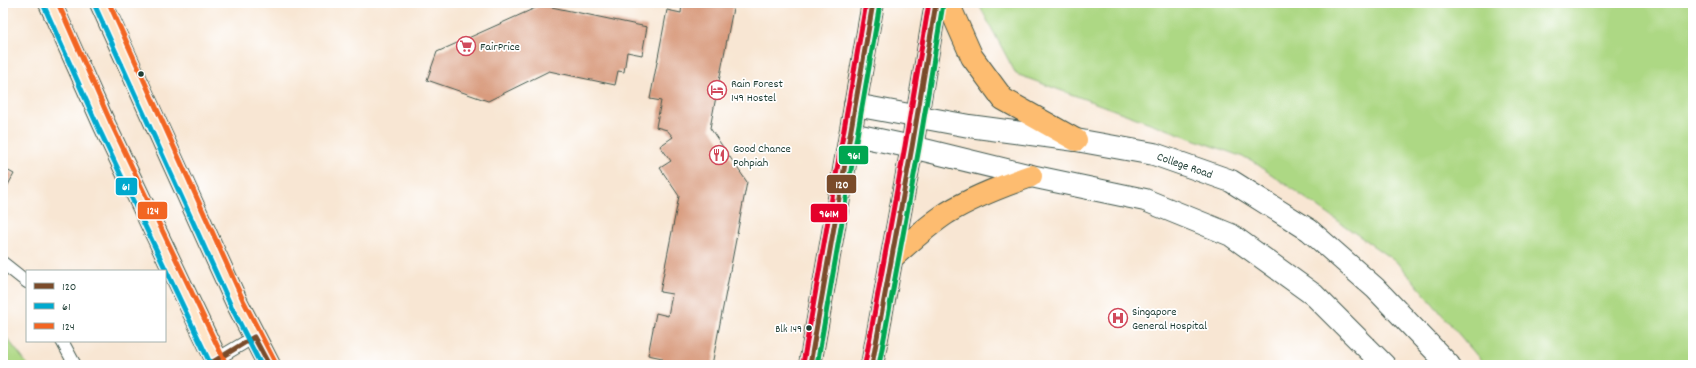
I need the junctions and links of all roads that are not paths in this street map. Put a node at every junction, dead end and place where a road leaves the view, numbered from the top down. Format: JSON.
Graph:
{"nodes":[{"id":1,"x":50,"y":3,"type":"edge"},
{"id":2,"x":100,"y":3,"type":"edge"},
{"id":3,"x":873,"y":3,"type":"edge"},
{"id":4,"x":936,"y":3,"type":"edge"},
{"id":5,"x":948,"y":3,"type":"edge"},
{"id":6,"x":855,"y":105,"type":"junction"},
{"id":7,"x":916,"y":116,"type":"junction"},
{"id":8,"x":851,"y":134,"type":"junction"},
{"id":9,"x":1076,"y":140,"type":"junction"},
{"id":10,"x":912,"y":147,"type":"junction"},
{"id":11,"x":1031,"y":176,"type":"junction"},
{"id":12,"x":892,"y":258,"type":"junction"},
{"id":13,"x":3,"y":263,"type":"edge"},
{"id":14,"x":26,"y":281,"type":"edge"},
{"id":15,"x":254,"y":337,"type":"junction"},
{"id":16,"x":63,"y":342,"type":"edge"},
{"id":17,"x":215,"y":363,"type":"edge"},
{"id":18,"x":75,"y":365,"type":"edge"},
{"id":19,"x":269,"y":365,"type":"edge"},
{"id":20,"x":810,"y":365,"type":"edge"},
{"id":21,"x":872,"y":365,"type":"edge"},
{"id":22,"x":1384,"y":365,"type":"edge"},
{"id":23,"x":1449,"y":365,"type":"edge"}],
"edges":[{"from":1,"to":17,"type":"main road"},
{"from":2,"to":15,"type":"main road"},
{"from":3,"to":6,"type":"main road"},
{"from":4,"to":7,"type":"main road"},
{"from":5,"to":9,"type":"main road"},
{"from":6,"to":7,"type":"street","name":"College Road"},
{"from":6,"to":8,"type":"main road"},
{"from":7,"to":9,"type":"street","name":"College Road"},
{"from":7,"to":10,"type":"main road"},
{"from":8,"to":10,"type":"street"},
{"from":8,"to":20,"type":"main road"},
{"from":9,"to":23,"type":"street","name":"College Road"},
{"from":10,"to":11,"type":"street"},
{"from":10,"to":12,"type":"main road"},
{"from":11,"to":12,"type":"main road"},
{"from":11,"to":22,"type":"street"},
{"from":12,"to":21,"type":"main road"},
{"from":13,"to":14,"type":"lane"},
{"from":15,"to":17,"type":"lane"},
{"from":15,"to":19,"type":"main road"},
{"from":16,"to":18,"type":"lane"}]}
